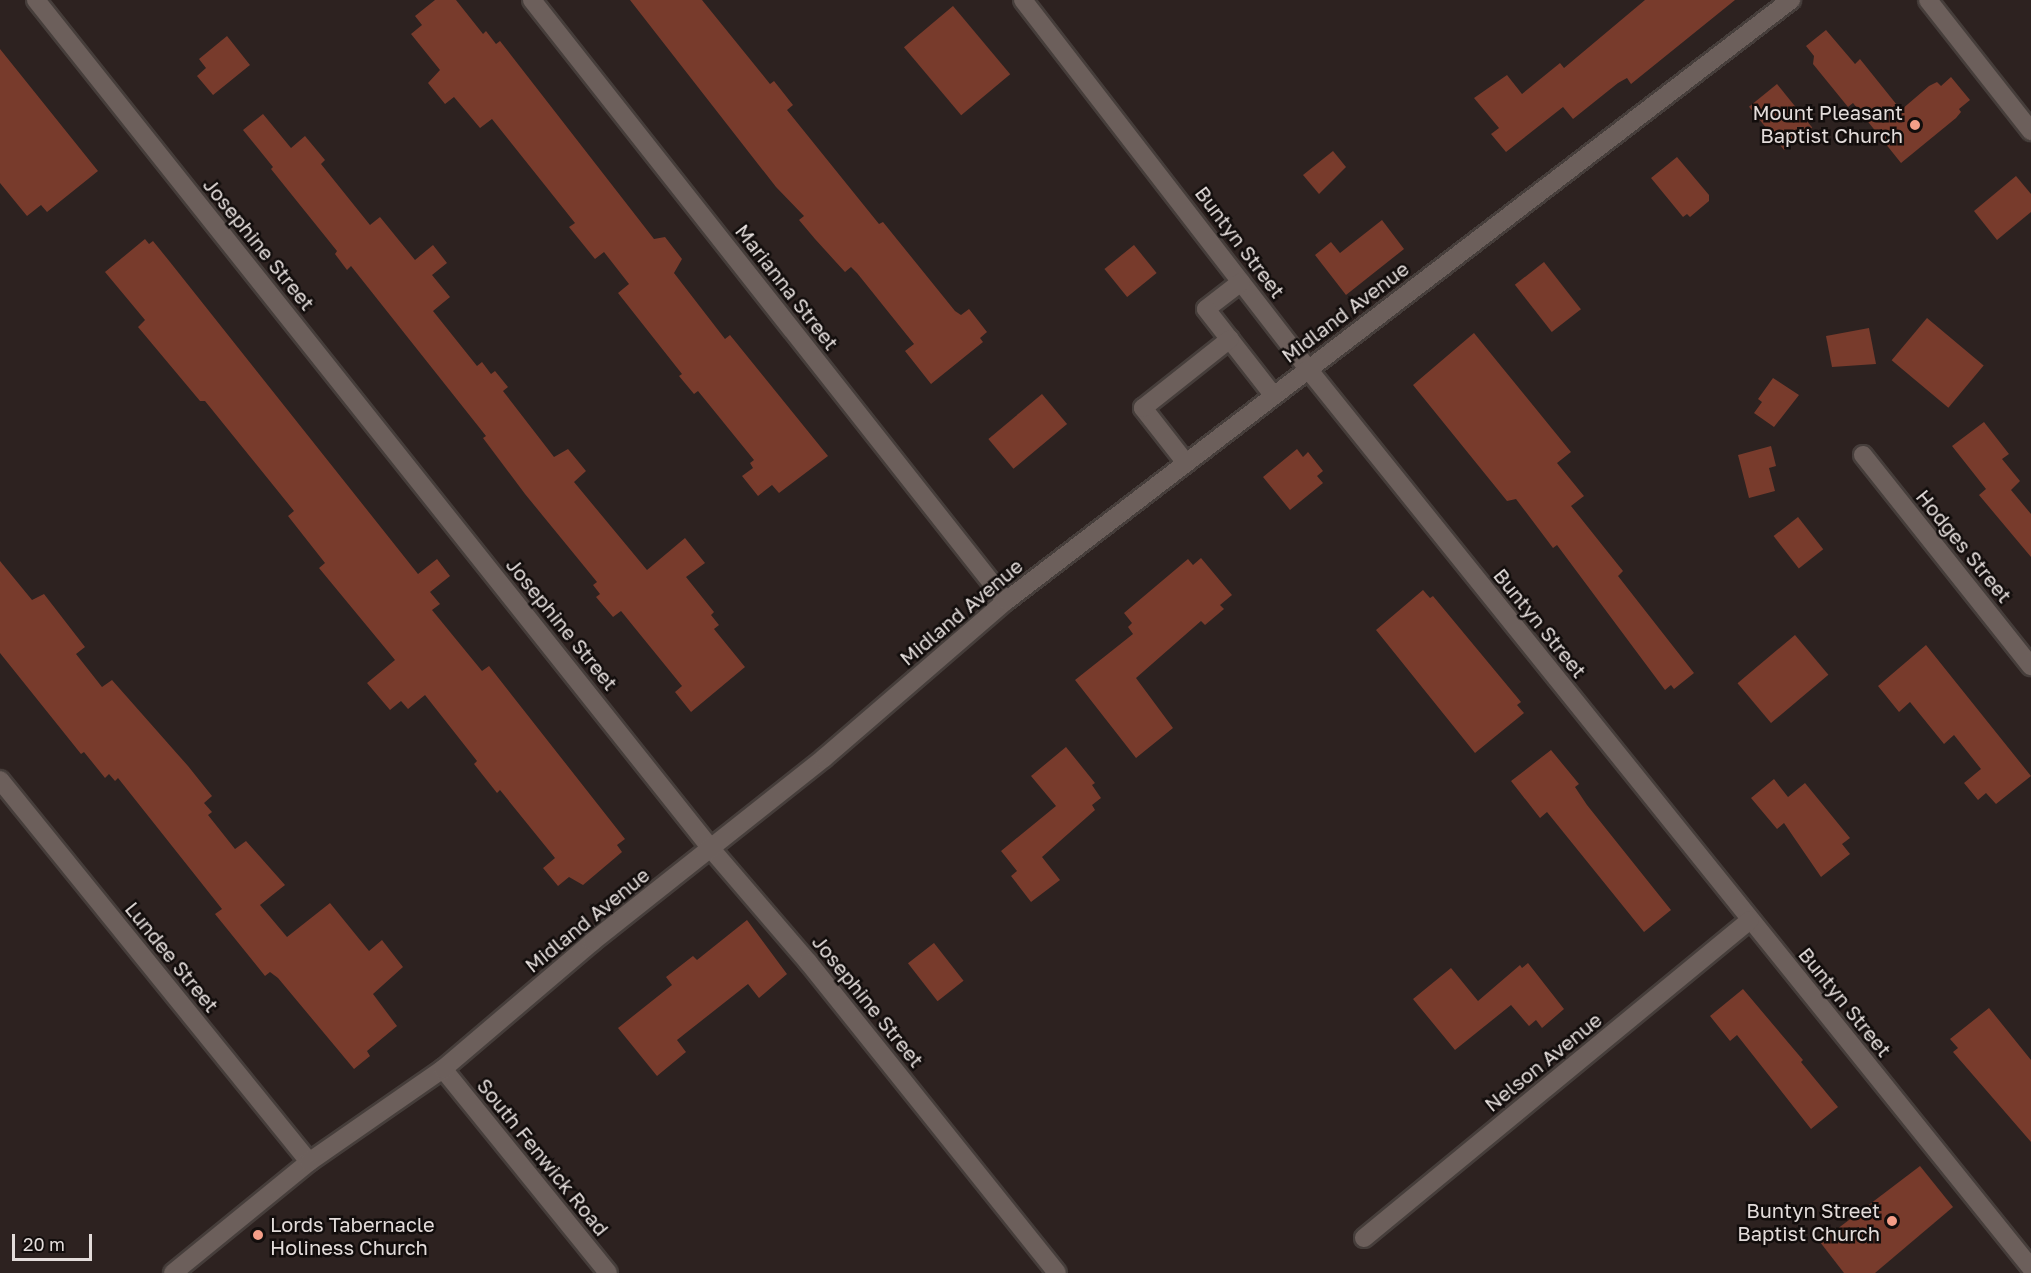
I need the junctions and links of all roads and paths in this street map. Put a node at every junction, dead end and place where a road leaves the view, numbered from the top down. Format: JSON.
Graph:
{"nodes":[{"id":1,"x":36,"y":0,"type":"edge"},
{"id":2,"x":532,"y":0,"type":"edge"},
{"id":3,"x":1023,"y":0,"type":"edge"},
{"id":4,"x":1791,"y":0,"type":"edge"},
{"id":5,"x":1928,"y":0,"type":"edge"},
{"id":6,"x":2031,"y":131,"type":"edge"},
{"id":7,"x":1241,"y":282,"type":"junction"},
{"id":8,"x":1230,"y":339,"type":"junction"},
{"id":9,"x":1308,"y":369,"type":"junction"},
{"id":10,"x":1274,"y":396,"type":"junction"},
{"id":11,"x":1863,"y":455,"type":"dead end"},
{"id":12,"x":1186,"y":463,"type":"junction"},
{"id":13,"x":1006,"y":601,"type":"junction"},
{"id":14,"x":2031,"y":666,"type":"edge"},
{"id":15,"x":0,"y":780,"type":"edge"},
{"id":16,"x":712,"y":850,"type":"junction"},
{"id":17,"x":1750,"y":920,"type":"junction"},
{"id":18,"x":443,"y":1068,"type":"junction"},
{"id":19,"x":309,"y":1162,"type":"junction"},
{"id":20,"x":1364,"y":1238,"type":"dead end"},
{"id":21,"x":2031,"y":1268,"type":"edge"},
{"id":22,"x":173,"y":1273,"type":"edge"},
{"id":23,"x":608,"y":1273,"type":"edge"},
{"id":24,"x":1057,"y":1273,"type":"edge"}],
"edges":[{"from":1,"to":16,"type":"street","name":"Josephine Street"},
{"from":2,"to":13,"type":"street","name":"Marianna Street"},
{"from":3,"to":7,"type":"street","name":"Buntyn Street"},
{"from":4,"to":9,"type":"street","name":"Midland Avenue"},
{"from":5,"to":6,"type":"street"},
{"from":7,"to":8,"type":"street"},
{"from":7,"to":9,"type":"street","name":"Buntyn Street"},
{"from":8,"to":10,"type":"street"},
{"from":8,"to":12,"type":"street"},
{"from":9,"to":10,"type":"street","name":"Midland Avenue"},
{"from":9,"to":17,"type":"street","name":"Buntyn Street"},
{"from":10,"to":12,"type":"street","name":"Midland Avenue"},
{"from":11,"to":14,"type":"street","name":"Hodges Street"},
{"from":12,"to":13,"type":"street","name":"Midland Avenue"},
{"from":13,"to":16,"type":"street","name":"Midland Avenue"},
{"from":15,"to":19,"type":"street","name":"Lundee Street"},
{"from":16,"to":18,"type":"street","name":"Midland Avenue"},
{"from":16,"to":24,"type":"street","name":"Josephine Street"},
{"from":17,"to":20,"type":"street","name":"Nelson Avenue"},
{"from":17,"to":21,"type":"street","name":"Buntyn Street"},
{"from":18,"to":19,"type":"street","name":"Midland Avenue"},
{"from":18,"to":23,"type":"street","name":"South Fenwick Road"},
{"from":19,"to":22,"type":"street","name":"Midland Avenue"}]}
